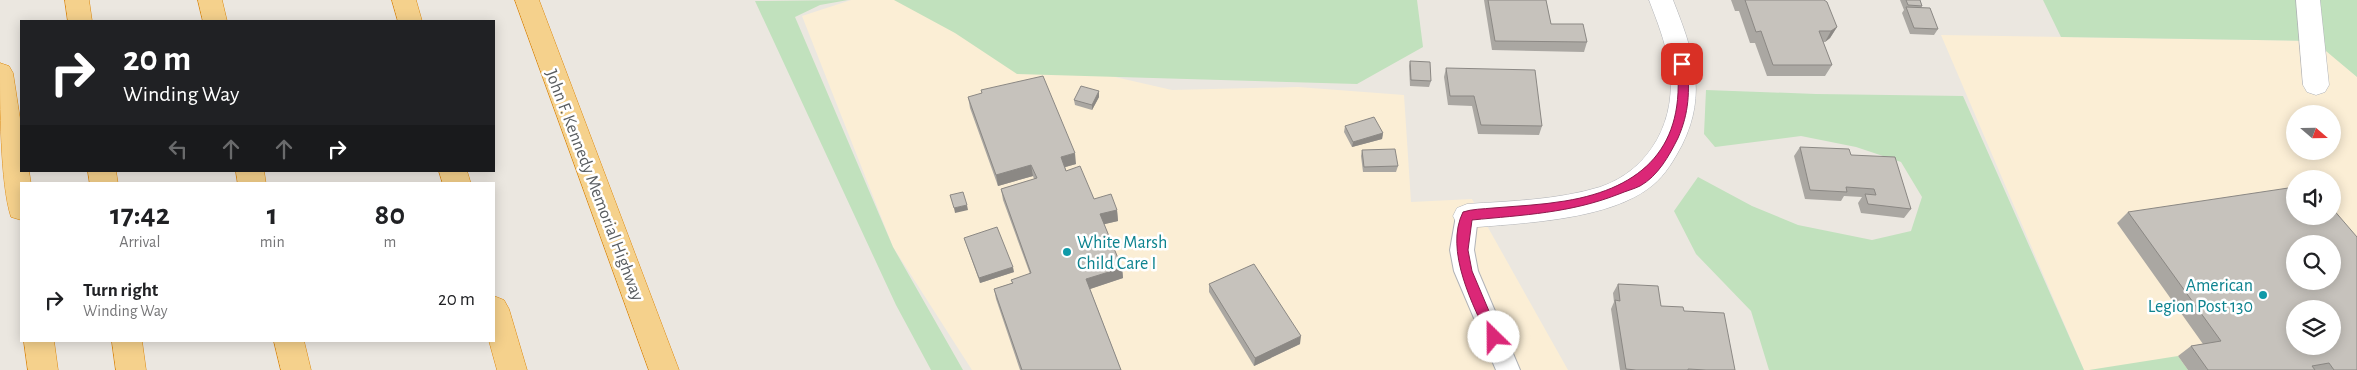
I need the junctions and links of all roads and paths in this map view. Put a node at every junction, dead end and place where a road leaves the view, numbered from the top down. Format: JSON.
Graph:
{"nodes":[{"id":1,"x":77,"y":0,"type":"edge"},
{"id":2,"x":210,"y":0,"type":"edge"},
{"id":3,"x":404,"y":0,"type":"edge"},
{"id":4,"x":527,"y":0,"type":"edge"},
{"id":5,"x":1661,"y":0,"type":"edge"},
{"id":6,"x":2308,"y":0,"type":"edge"},
{"id":7,"x":80,"y":20,"type":"edge"},
{"id":8,"x":215,"y":20,"type":"edge"},
{"id":9,"x":410,"y":20,"type":"edge"},
{"id":10,"x":0,"y":73,"type":"edge"},
{"id":11,"x":2316,"y":84,"type":"dead end"},
{"id":12,"x":20,"y":203,"type":"edge"},
{"id":13,"x":1467,"y":216,"type":"joint"},
{"id":14,"x":495,"y":313,"type":"edge"},
{"id":15,"x":39,"y":342,"type":"edge"},
{"id":16,"x":127,"y":342,"type":"edge"},
{"id":17,"x":289,"y":342,"type":"edge"},
{"id":18,"x":43,"y":370,"type":"edge"},
{"id":19,"x":131,"y":370,"type":"edge"},
{"id":20,"x":296,"y":370,"type":"edge"},
{"id":21,"x":512,"y":370,"type":"edge"},
{"id":22,"x":664,"y":370,"type":"edge"},
{"id":23,"x":1508,"y":370,"type":"edge"}],
"edges":[{"from":1,"to":7,"type":"highway"},
{"from":2,"to":8,"type":"highway"},
{"from":3,"to":9,"type":"highway"},
{"from":4,"to":22,"type":"highway","name":"John F. Kennedy Memorial Highway"},
{"from":5,"to":13,"type":"street"},
{"from":6,"to":11,"type":"street"},
{"from":10,"to":12,"type":"highway"},
{"from":13,"to":23,"type":"lane"},
{"from":14,"to":21,"type":"highway"},
{"from":15,"to":18,"type":"highway"},
{"from":16,"to":19,"type":"highway"},
{"from":17,"to":20,"type":"highway"}]}
